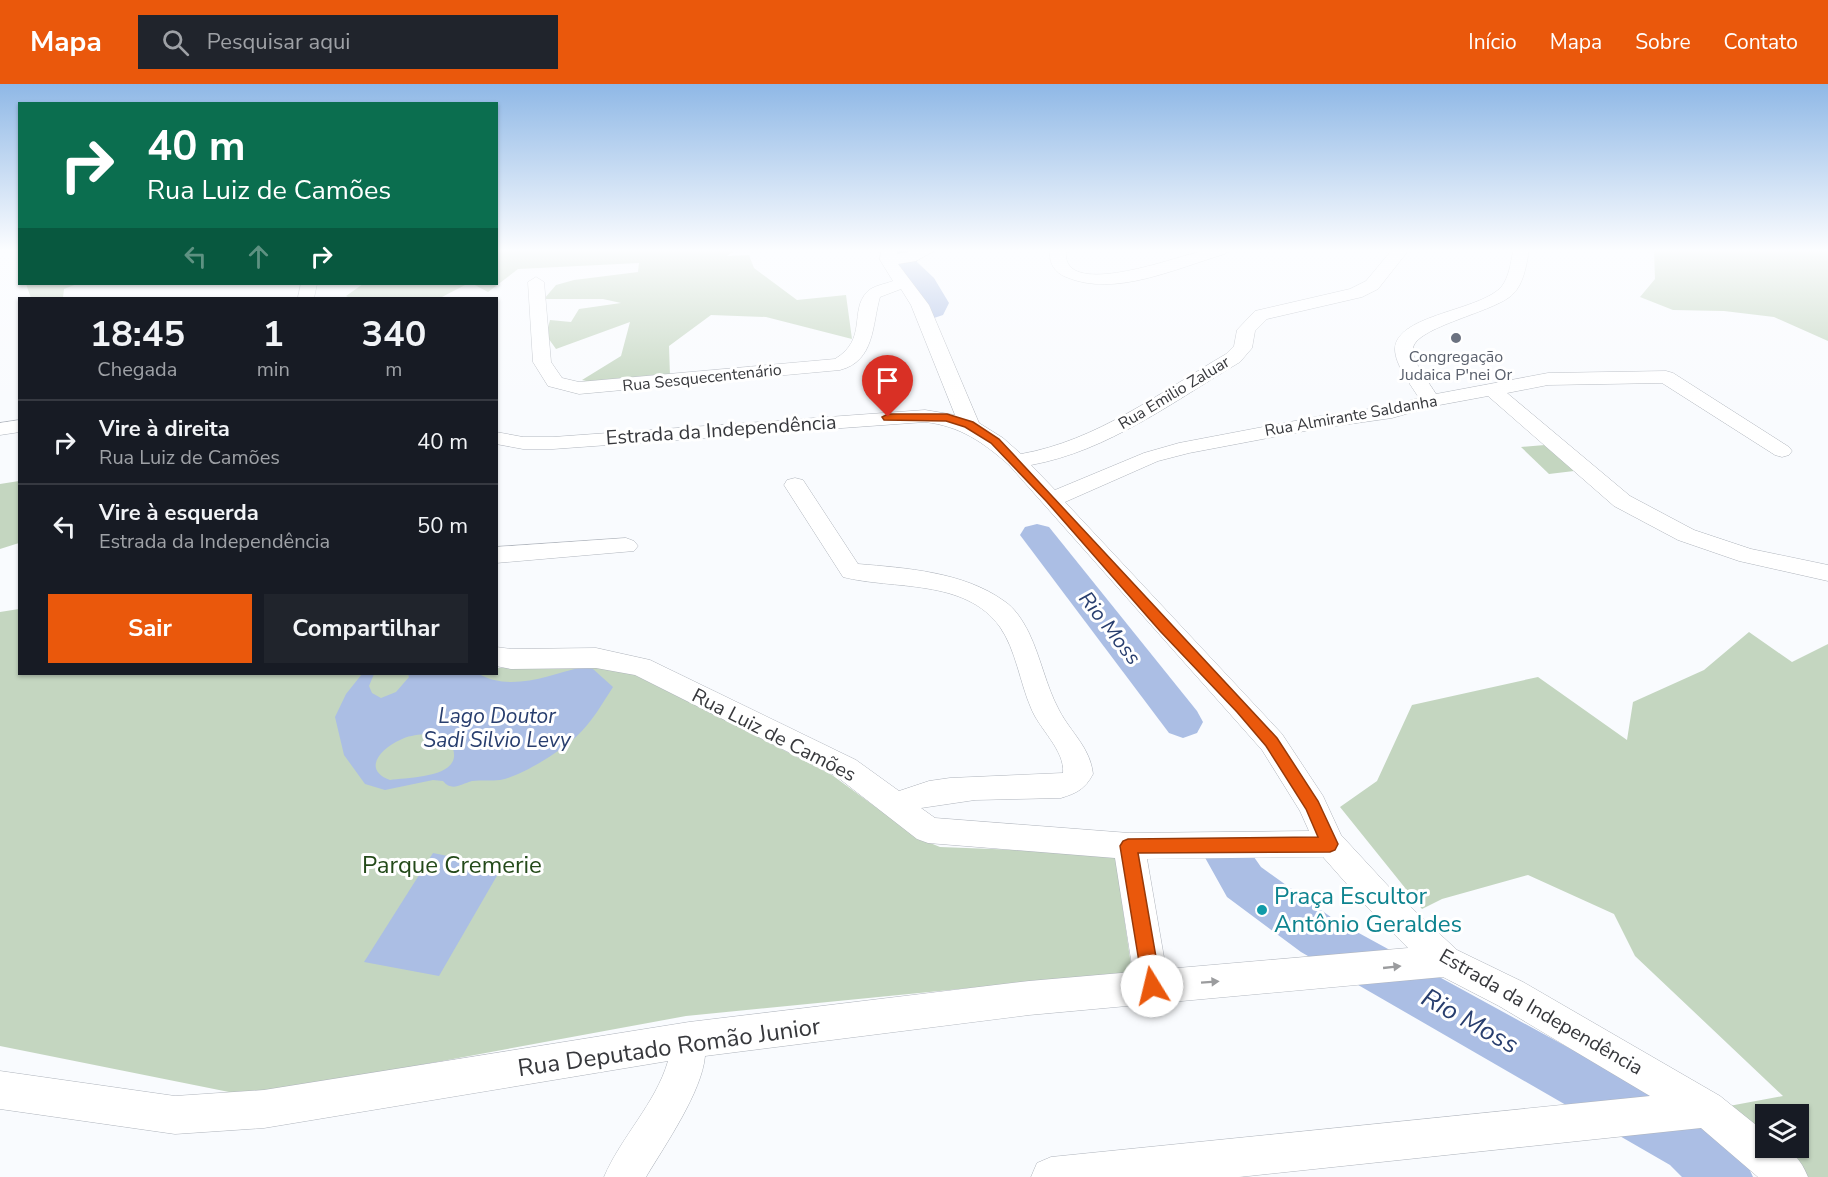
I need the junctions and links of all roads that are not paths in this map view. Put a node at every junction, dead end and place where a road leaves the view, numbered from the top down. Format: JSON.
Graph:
{"nodes":[{"id":1,"x":538,"y":302,"type":"edge"},
{"id":2,"x":870,"y":302,"type":"edge"},
{"id":3,"x":918,"y":302,"type":"edge"},
{"id":4,"x":1317,"y":302,"type":"edge"},
{"id":5,"x":1491,"y":302,"type":"edge"},
{"id":6,"x":1491,"y":389,"type":"junction"},
{"id":7,"x":1431,"y":401,"type":"junction"},
{"id":8,"x":969,"y":424,"type":"junction"},
{"id":9,"x":18,"y":426,"type":"edge"},
{"id":10,"x":0,"y":429,"type":"edge"},
{"id":11,"x":498,"y":438,"type":"edge"},
{"id":12,"x":1782,"y":452,"type":"dead end"},
{"id":13,"x":1016,"y":461,"type":"junction"},
{"id":14,"x":795,"y":485,"type":"dead end"},
{"id":15,"x":1051,"y":500,"type":"junction"},
{"id":16,"x":626,"y":546,"type":"dead end"},
{"id":17,"x":498,"y":555,"type":"edge"},
{"id":18,"x":1828,"y":573,"type":"edge"},
{"id":19,"x":498,"y":656,"type":"edge"},
{"id":20,"x":899,"y":807,"type":"junction"},
{"id":21,"x":1330,"y":844,"type":"junction"},
{"id":22,"x":1128,"y":846,"type":"junction"},
{"id":23,"x":1444,"y":962,"type":"junction"},
{"id":24,"x":1152,"y":986,"type":"junction"},
{"id":25,"x":689,"y":1040,"type":"junction"},
{"id":26,"x":0,"y":1090,"type":"edge"},
{"id":27,"x":1706,"y":1109,"type":"junction"},
{"id":28,"x":624,"y":1177,"type":"edge"},
{"id":29,"x":1051,"y":1177,"type":"edge"},
{"id":30,"x":1788,"y":1177,"type":"edge"}],
"edges":[{"from":1,"to":2,"type":"street","name":"Rua Sesquecentenário"},
{"from":3,"to":8,"type":"street"},
{"from":4,"to":13,"type":"street","name":"Rua Emilio Zaluar"},
{"from":5,"to":7,"type":"street"},
{"from":6,"to":7,"type":"street","name":"Rua Almirante Saldanha"},
{"from":6,"to":12,"type":"street","name":"Rua Almirante Saldanha"},
{"from":6,"to":18,"type":"street"},
{"from":7,"to":15,"type":"street","name":"Rua Almirante Saldanha"},
{"from":8,"to":11,"type":"street","name":"Estrada da Independência"},
{"from":8,"to":13,"type":"street","name":"Estrada da Independência"},
{"from":9,"to":10,"type":"street"},
{"from":13,"to":15,"type":"street","name":"Estrada da Independência"},
{"from":14,"to":20,"type":"street"},
{"from":15,"to":21,"type":"street","name":"Estrada da Independência"},
{"from":16,"to":17,"type":"street"},
{"from":19,"to":20,"type":"street","name":"Rua Luiz de Camões"},
{"from":20,"to":22,"type":"street","name":"Rua Luiz de Camões"},
{"from":21,"to":22,"type":"street","name":"Rua Luiz de Camões"},
{"from":21,"to":23,"type":"street","name":"Estrada da Independência"},
{"from":22,"to":24,"type":"street"},
{"from":24,"to":23,"type":"street","name":"Rua Deputado Romão Junior","one_way":true},
{"from":23,"to":27,"type":"street","name":"Estrada da Independência"},
{"from":24,"to":25,"type":"street","name":"Rua Deputado Romão Junior"},
{"from":25,"to":26,"type":"street","name":"Rua Deputado Romão Junior"},
{"from":25,"to":28,"type":"street"},
{"from":27,"to":29,"type":"street"},
{"from":27,"to":30,"type":"street","name":"Estrada da Independência"}]}
